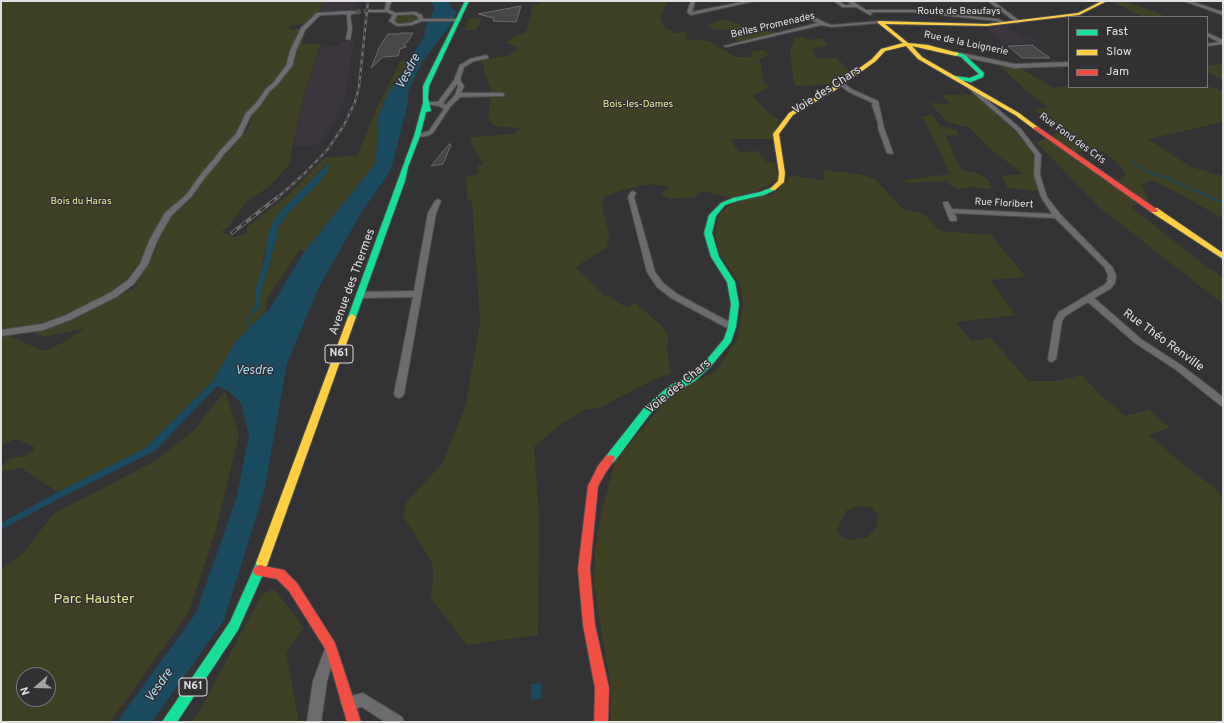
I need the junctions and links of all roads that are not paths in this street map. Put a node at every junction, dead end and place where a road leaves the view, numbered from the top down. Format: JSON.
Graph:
{"nodes":[{"id":1,"x":391,"y":1,"type":"edge"},
{"id":2,"x":467,"y":1,"type":"edge"},
{"id":3,"x":693,"y":1,"type":"edge"},
{"id":4,"x":753,"y":1,"type":"edge"},
{"id":5,"x":836,"y":1,"type":"edge"},
{"id":6,"x":849,"y":1,"type":"edge"},
{"id":7,"x":990,"y":1,"type":"edge"},
{"id":8,"x":1105,"y":1,"type":"edge"},
{"id":9,"x":1186,"y":1,"type":"edge"},
{"id":10,"x":857,"y":6,"type":"junction"},
{"id":11,"x":368,"y":11,"type":"tunnel mouth"},
{"id":12,"x":387,"y":11,"type":"junction"},
{"id":13,"x":866,"y":11,"type":"junction"},
{"id":14,"x":396,"y":14,"type":"junction"},
{"id":15,"x":1223,"y":14,"type":"edge"},
{"id":16,"x":805,"y":15,"type":"dead end"},
{"id":17,"x":421,"y":20,"type":"junction"},
{"id":18,"x":455,"y":20,"type":"junction"},
{"id":19,"x":880,"y":22,"type":"junction"},
{"id":20,"x":1019,"y":22,"type":"junction"},
{"id":21,"x":1005,"y":23,"type":"junction"},
{"id":22,"x":824,"y":24,"type":"junction"},
{"id":23,"x":1208,"y":34,"type":"edge"},
{"id":24,"x":348,"y":39,"type":"dead end"},
{"id":25,"x":1223,"y":42,"type":"edge"},
{"id":26,"x":907,"y":44,"type":"junction"},
{"id":27,"x":1208,"y":45,"type":"edge"},
{"id":28,"x":726,"y":46,"type":"dead end"},
{"id":29,"x":486,"y":57,"type":"dead end"},
{"id":30,"x":971,"y":59,"type":"junction"},
{"id":31,"x":1068,"y":64,"type":"edge"},
{"id":32,"x":457,"y":80,"type":"junction"},
{"id":33,"x":840,"y":83,"type":"junction"},
{"id":34,"x":971,"y":83,"type":"junction"},
{"id":35,"x":458,"y":95,"type":"junction"},
{"id":36,"x":502,"y":95,"type":"dead end"},
{"id":37,"x":426,"y":103,"type":"junction"},
{"id":38,"x":440,"y":104,"type":"junction"},
{"id":39,"x":447,"y":107,"type":"junction"},
{"id":40,"x":417,"y":136,"type":"junction"},
{"id":41,"x":890,"y":153,"type":"dead end"},
{"id":42,"x":633,"y":193,"type":"dead end"},
{"id":43,"x":438,"y":201,"type":"dead end"},
{"id":44,"x":946,"y":202,"type":"dead end"},
{"id":45,"x":949,"y":211,"type":"junction"},
{"id":46,"x":1057,"y":216,"type":"junction"},
{"id":47,"x":953,"y":219,"type":"dead end"},
{"id":48,"x":1223,"y":256,"type":"edge"},
{"id":49,"x":417,"y":294,"type":"junction"},
{"id":50,"x":360,"y":295,"type":"junction"},
{"id":51,"x":1089,"y":298,"type":"junction"},
{"id":52,"x":732,"y":327,"type":"junction"},
{"id":53,"x":1,"y":333,"type":"edge"},
{"id":54,"x":1052,"y":359,"type":"dead end"},
{"id":55,"x":399,"y":394,"type":"dead end"},
{"id":56,"x":1223,"y":402,"type":"edge"},
{"id":57,"x":259,"y":571,"type":"junction"},
{"id":58,"x":331,"y":647,"type":"junction"},
{"id":59,"x":348,"y":703,"type":"junction"},
{"id":60,"x":169,"y":722,"type":"edge"},
{"id":61,"x":314,"y":722,"type":"edge"},
{"id":62,"x":354,"y":722,"type":"edge"},
{"id":63,"x":397,"y":722,"type":"edge"},
{"id":64,"x":601,"y":722,"type":"edge"}],
"edges":[{"from":1,"to":12,"type":"street"},
{"from":2,"to":18,"type":"street","name":"Avenue des Thermes","number":"N61"},
{"from":3,"to":4,"type":"street"},
{"from":5,"to":10,"type":"street"},
{"from":6,"to":10,"type":"street"},
{"from":7,"to":20,"type":"street"},
{"from":8,"to":20,"type":"street","name":"Route de Beaufays"},
{"from":9,"to":15,"type":"street"},
{"from":10,"to":13,"type":"street"},
{"from":11,"to":12,"type":"street"},
{"from":12,"to":14,"type":"street"},
{"from":13,"to":19,"type":"street"},
{"from":13,"to":21,"type":"street"},
{"from":14,"to":17,"type":"street"},
{"from":14,"to":17,"type":"street"},
{"from":16,"to":22,"type":"street","name":"Belles Promenades"},
{"from":17,"to":18,"type":"street"},
{"from":18,"to":37,"type":"street","name":"Avenue des Thermes","number":"N61"},
{"from":19,"to":21,"type":"street","name":"Route de Beaufays"},
{"from":19,"to":22,"type":"street","name":"Belles Promenades"},
{"from":19,"to":26,"type":"street"},
{"from":20,"to":21,"type":"street","name":"Route de Beaufays"},
{"from":22,"to":28,"type":"street","name":"Belles Promenades"},
{"from":23,"to":25,"type":"street"},
{"from":24,"to":53,"type":"street"},
{"from":25,"to":27,"type":"street"},
{"from":26,"to":30,"type":"street","name":"Rue de la Loignerie"},
{"from":26,"to":33,"type":"street","name":"Voie des Chars"},
{"from":26,"to":34,"type":"street"},
{"from":29,"to":32,"type":"street"},
{"from":30,"to":31,"type":"street","name":"Rue de la Loignerie"},
{"from":30,"to":34,"type":"street","name":"Rue de la Loignerie"},
{"from":32,"to":35,"type":"street"},
{"from":32,"to":38,"type":"street"},
{"from":33,"to":41,"type":"street"},
{"from":33,"to":52,"type":"street","name":"Voie des Chars"},
{"from":34,"to":46,"type":"street"},
{"from":34,"to":48,"type":"street","name":"Rue Fond des Cris"},
{"from":35,"to":36,"type":"street"},
{"from":35,"to":39,"type":"street"},
{"from":37,"to":38,"type":"street"},
{"from":37,"to":40,"type":"street","name":"Avenue des Thermes","number":"N61"},
{"from":38,"to":39,"type":"street"},
{"from":39,"to":40,"type":"street"},
{"from":40,"to":50,"type":"street","name":"Avenue des Thermes","number":"N61"},
{"from":42,"to":52,"type":"street"},
{"from":43,"to":49,"type":"street"},
{"from":44,"to":45,"type":"street"},
{"from":45,"to":46,"type":"street","name":"Rue Floribert"},
{"from":45,"to":47,"type":"street"},
{"from":46,"to":51,"type":"street"},
{"from":49,"to":50,"type":"street"},
{"from":49,"to":55,"type":"street"},
{"from":50,"to":57,"type":"street","name":"Avenue des Thermes","number":"N61"},
{"from":51,"to":54,"type":"street"},
{"from":51,"to":56,"type":"street","name":"Rue Théo Renville"},
{"from":52,"to":64,"type":"street","name":"Voie des Chars"},
{"from":57,"to":58,"type":"street"},
{"from":57,"to":60,"type":"street","number":"N61"},
{"from":58,"to":59,"type":"street"},
{"from":58,"to":61,"type":"street"},
{"from":59,"to":62,"type":"street"},
{"from":59,"to":63,"type":"street"}]}
